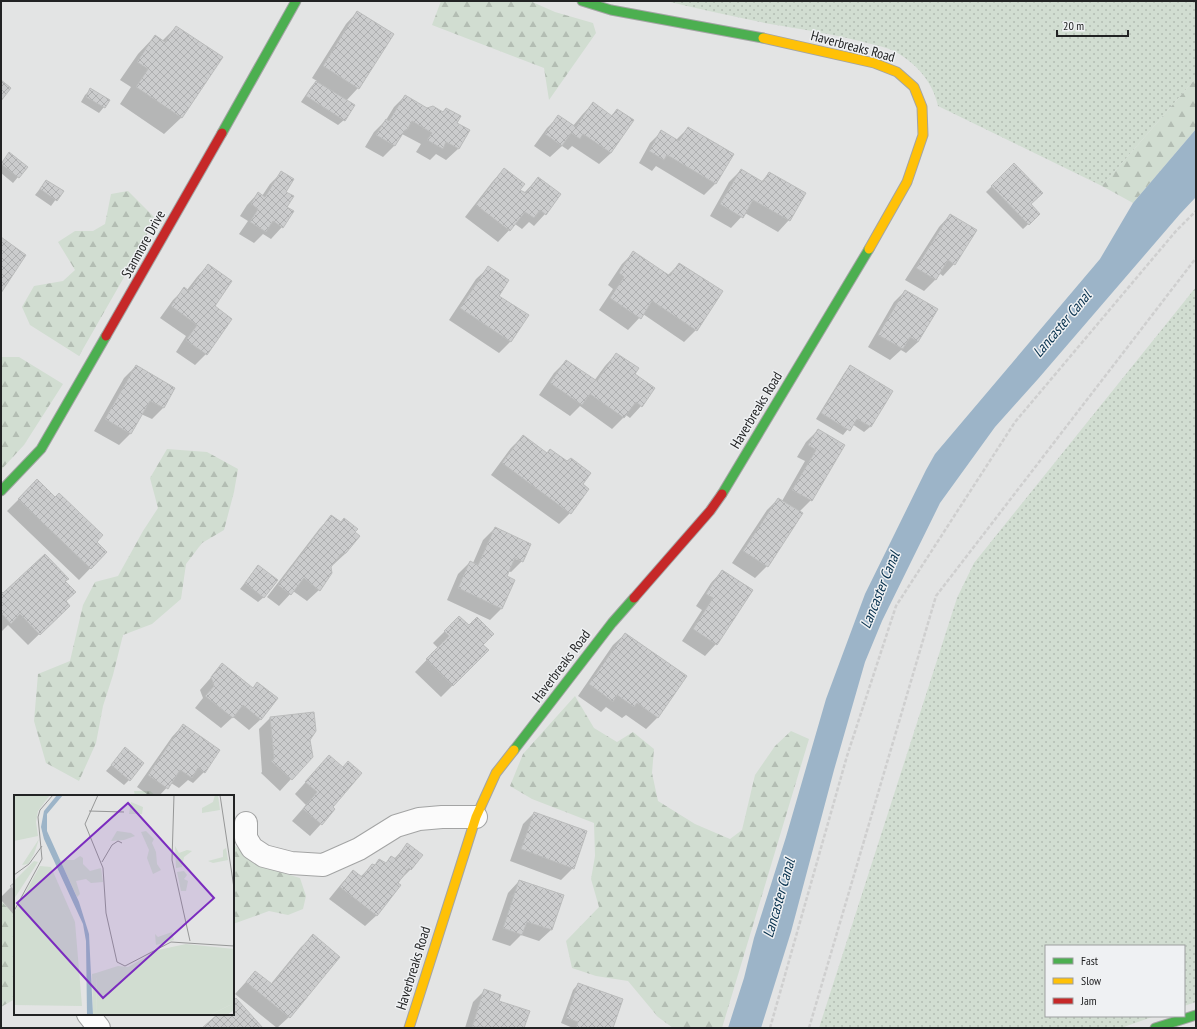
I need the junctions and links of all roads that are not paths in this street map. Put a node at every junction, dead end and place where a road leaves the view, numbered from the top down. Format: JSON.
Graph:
{"nodes":[{"id":1,"x":296,"y":1,"type":"edge"},
{"id":2,"x":582,"y":1,"type":"edge"},
{"id":3,"x":1,"y":491,"type":"edge"},
{"id":4,"x":476,"y":817,"type":"junction"},
{"id":5,"x":246,"y":823,"type":"dead end"},
{"id":6,"x":89,"y":1015,"type":"edge"},
{"id":7,"x":1196,"y":1015,"type":"edge"},
{"id":8,"x":99,"y":1028,"type":"edge"},
{"id":9,"x":409,"y":1028,"type":"edge"},
{"id":10,"x":1154,"y":1028,"type":"edge"}],
"edges":[{"from":1,"to":3,"type":"street","name":"Stanmore Drive"},
{"from":2,"to":4,"type":"street","name":"Haverbreaks Road"},
{"from":4,"to":5,"type":"street"},
{"from":4,"to":9,"type":"street","name":"Haverbreaks Road"},
{"from":6,"to":8,"type":"street"},
{"from":7,"to":10,"type":"street"}]}
